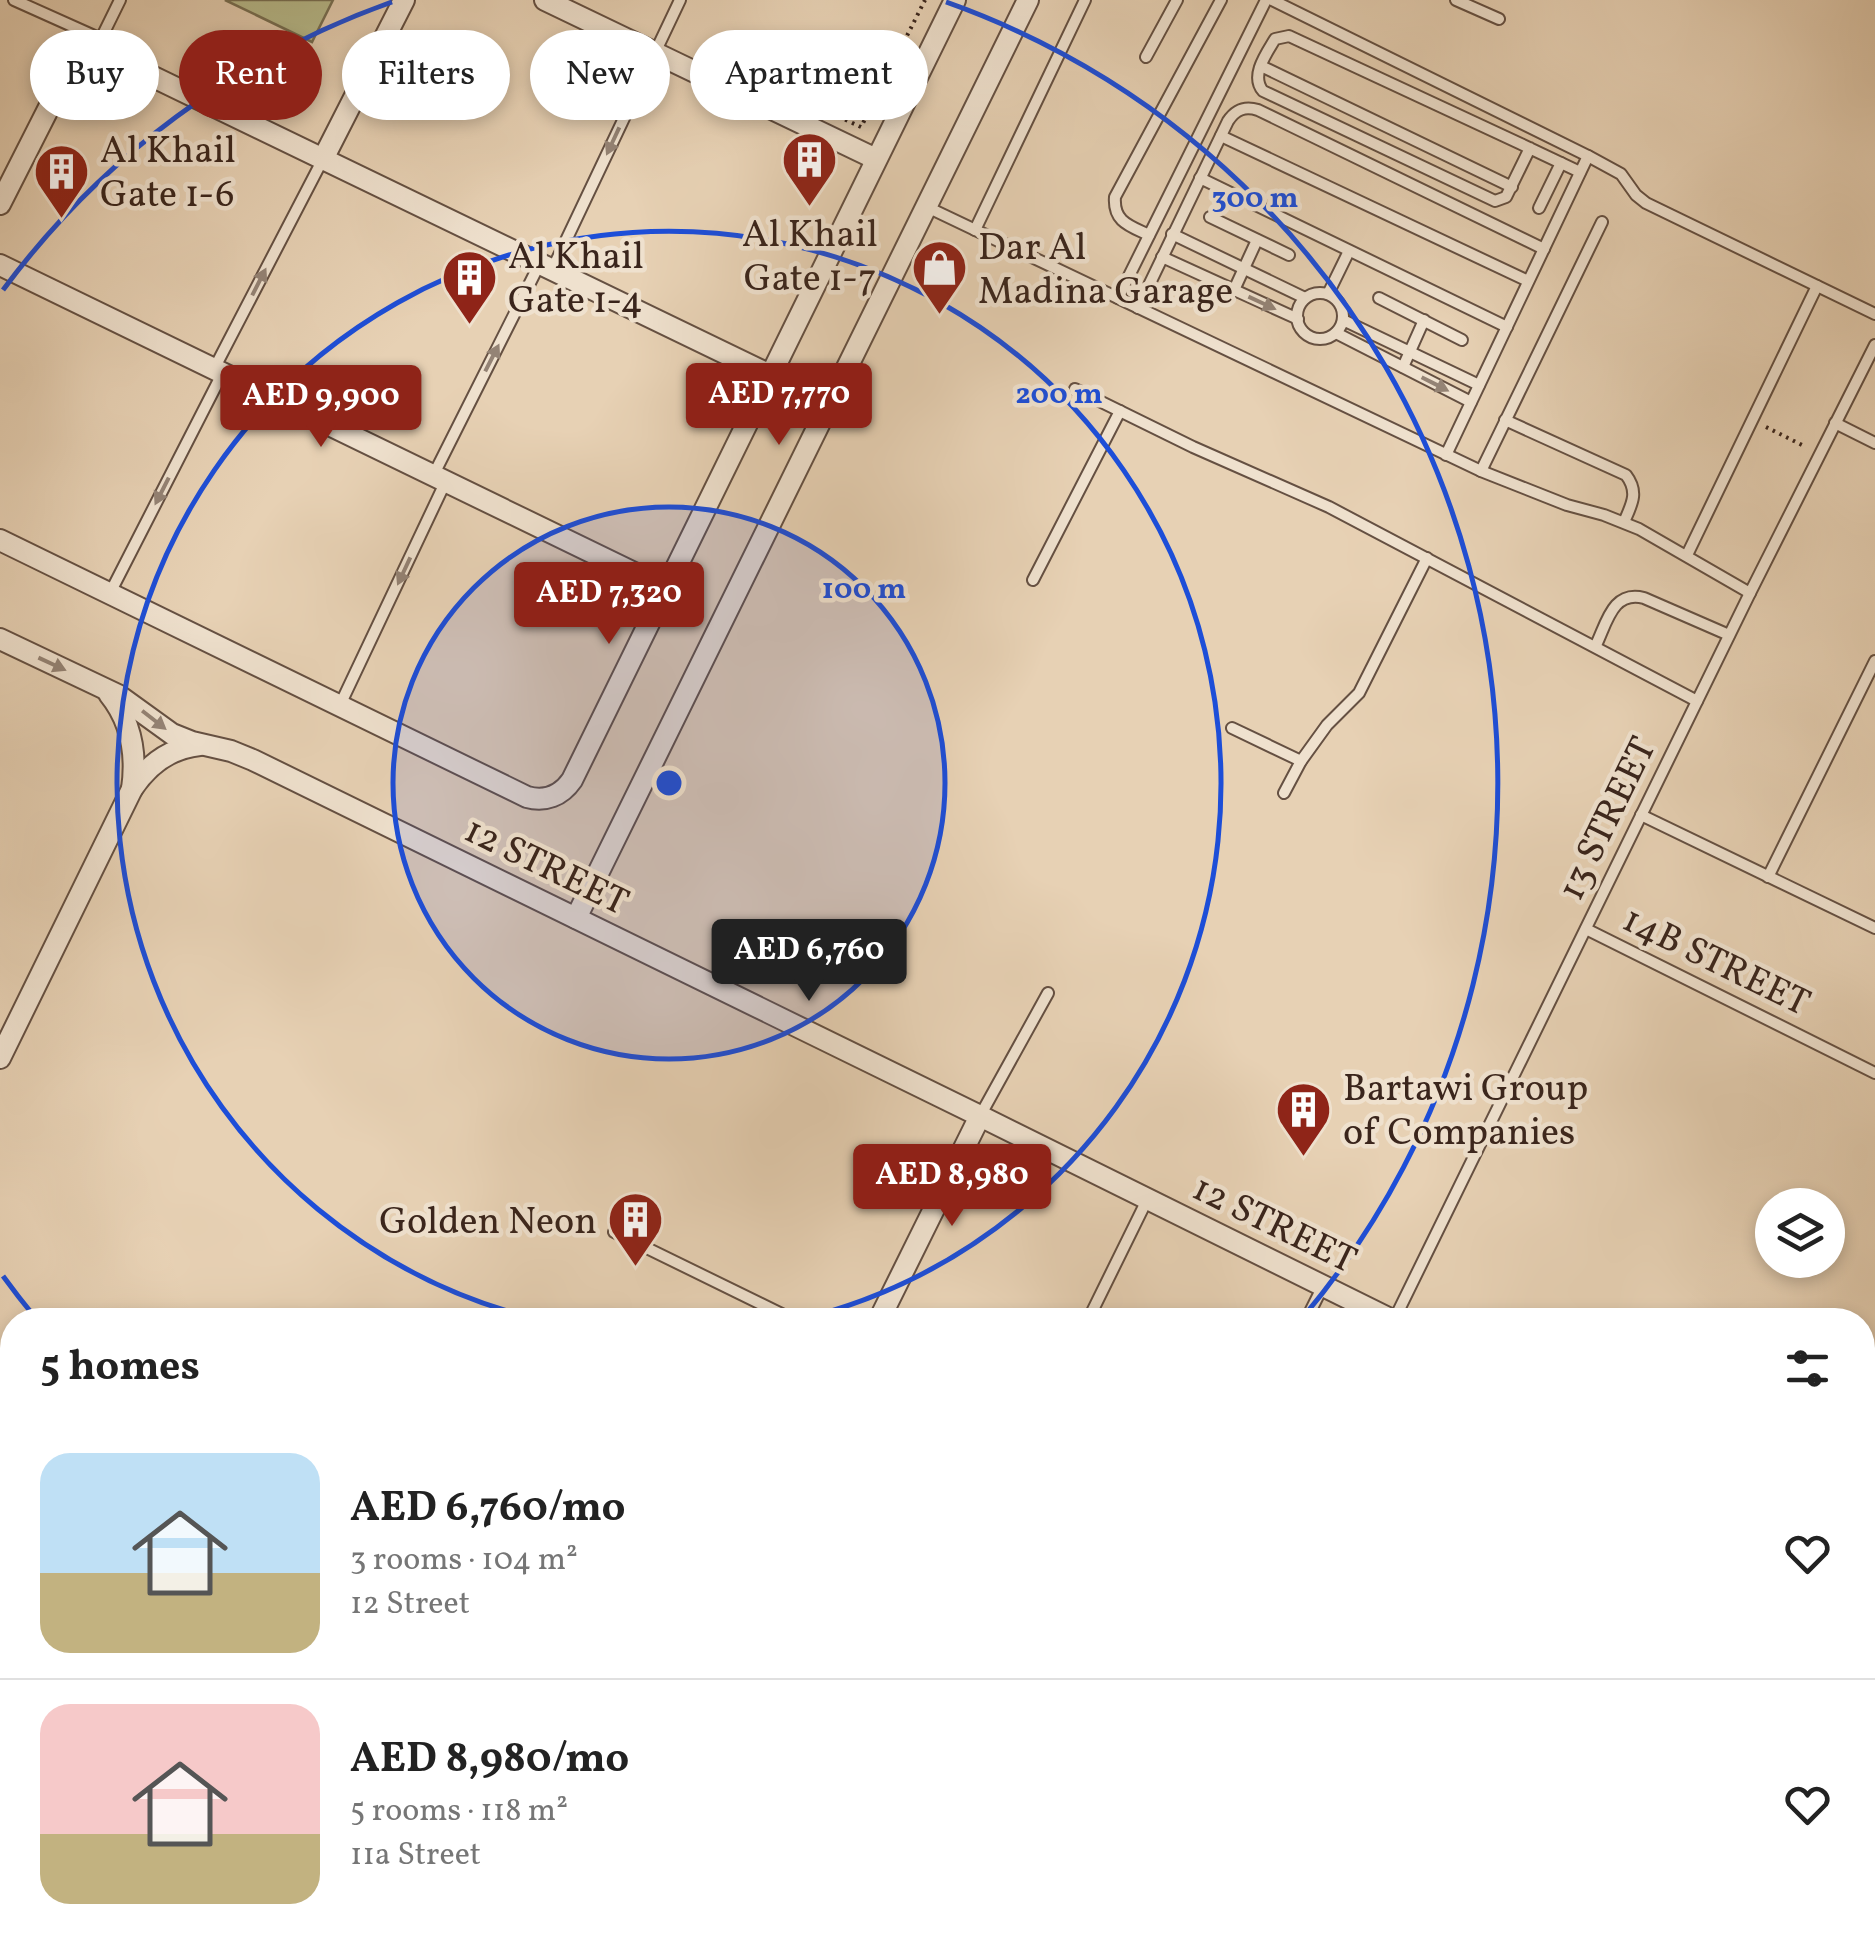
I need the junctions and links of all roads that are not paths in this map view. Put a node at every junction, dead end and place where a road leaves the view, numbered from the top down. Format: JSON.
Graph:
{"nodes":[{"id":1,"x":14,"y":0,"type":"edge"},
{"id":2,"x":120,"y":0,"type":"edge"},
{"id":3,"x":404,"y":0,"type":"edge"},
{"id":4,"x":545,"y":0,"type":"edge"},
{"id":5,"x":680,"y":0,"type":"edge"},
{"id":6,"x":955,"y":0,"type":"edge"},
{"id":7,"x":1028,"y":0,"type":"edge"},
{"id":8,"x":1085,"y":0,"type":"edge"},
{"id":9,"x":1177,"y":0,"type":"edge"},
{"id":10,"x":1222,"y":0,"type":"edge"},
{"id":11,"x":1269,"y":0,"type":"edge"},
{"id":12,"x":1456,"y":0,"type":"edge"},
{"id":13,"x":1500,"y":19,"type":"dead end"},
{"id":14,"x":68,"y":30,"type":"edge"},
{"id":15,"x":106,"y":30,"type":"edge"},
{"id":16,"x":608,"y":30,"type":"edge"},
{"id":17,"x":666,"y":30,"type":"edge"},
{"id":18,"x":1146,"y":57,"type":"dead end"},
{"id":19,"x":670,"y":60,"type":"edge"},
{"id":20,"x":1262,"y":66,"type":"junction"},
{"id":21,"x":159,"y":80,"type":"edge"},
{"id":22,"x":43,"y":120,"type":"edge"},
{"id":23,"x":621,"y":120,"type":"edge"},
{"id":24,"x":1221,"y":136,"type":"junction"},
{"id":25,"x":1530,"y":148,"type":"junction"},
{"id":26,"x":1588,"y":156,"type":"junction"},
{"id":27,"x":323,"y":159,"type":"junction"},
{"id":28,"x":876,"y":159,"type":"junction"},
{"id":29,"x":1561,"y":163,"type":"junction"},
{"id":30,"x":1580,"y":172,"type":"junction"},
{"id":31,"x":1200,"y":178,"type":"junction"},
{"id":32,"x":1512,"y":187,"type":"junction"},
{"id":33,"x":0,"y":204,"type":"edge"},
{"id":34,"x":926,"y":207,"type":"junction"},
{"id":35,"x":1539,"y":208,"type":"dead end"},
{"id":36,"x":1210,"y":217,"type":"dead end"},
{"id":37,"x":1602,"y":222,"type":"dead end"},
{"id":38,"x":974,"y":230,"type":"junction"},
{"id":39,"x":1172,"y":234,"type":"junction"},
{"id":40,"x":1149,"y":235,"type":"junction"},
{"id":41,"x":1258,"y":240,"type":"junction"},
{"id":42,"x":1544,"y":249,"type":"junction"},
{"id":43,"x":1349,"y":251,"type":"junction"},
{"id":44,"x":1289,"y":255,"type":"dead end"},
{"id":45,"x":1162,"y":257,"type":"junction"},
{"id":46,"x":0,"y":265,"type":"edge"},
{"id":47,"x":545,"y":268,"type":"junction"},
{"id":48,"x":1244,"y":269,"type":"junction"},
{"id":49,"x":1528,"y":282,"type":"junction"},
{"id":50,"x":1817,"y":286,"type":"junction"},
{"id":51,"x":1234,"y":290,"type":"junction"},
{"id":52,"x":1328,"y":294,"type":"junction"},
{"id":53,"x":1118,"y":298,"type":"junction"},
{"id":54,"x":1305,"y":298,"type":"junction"},
{"id":55,"x":1379,"y":298,"type":"dead end"},
{"id":56,"x":1138,"y":308,"type":"junction"},
{"id":57,"x":1875,"y":314,"type":"edge"},
{"id":58,"x":1298,"y":319,"type":"junction"},
{"id":59,"x":1343,"y":320,"type":"junction"},
{"id":60,"x":1424,"y":320,"type":"junction"},
{"id":61,"x":1507,"y":327,"type":"junction"},
{"id":62,"x":1336,"y":333,"type":"junction"},
{"id":63,"x":1462,"y":340,"type":"dead end"},
{"id":64,"x":1875,"y":344,"type":"edge"},
{"id":65,"x":1410,"y":351,"type":"junction"},
{"id":66,"x":1403,"y":368,"type":"junction"},
{"id":67,"x":218,"y":371,"type":"junction"},
{"id":68,"x":770,"y":375,"type":"junction"},
{"id":69,"x":1480,"y":385,"type":"junction"},
{"id":70,"x":1076,"y":389,"type":"dead end"},
{"id":71,"x":1471,"y":402,"type":"junction"},
{"id":72,"x":1120,"y":412,"type":"junction"},
{"id":73,"x":1505,"y":420,"type":"junction"},
{"id":74,"x":1836,"y":423,"type":"junction"},
{"id":75,"x":1875,"y":442,"type":"edge"},
{"id":76,"x":1446,"y":454,"type":"junction"},
{"id":77,"x":1481,"y":470,"type":"junction"},
{"id":78,"x":439,"y":480,"type":"junction"},
{"id":79,"x":1624,"y":522,"type":"junction"},
{"id":80,"x":0,"y":540,"type":"edge"},
{"id":81,"x":1688,"y":555,"type":"junction"},
{"id":82,"x":1427,"y":558,"type":"junction"},
{"id":83,"x":1032,"y":580,"type":"dead end"},
{"id":84,"x":665,"y":588,"type":"junction"},
{"id":85,"x":1750,"y":592,"type":"junction"},
{"id":86,"x":109,"y":595,"type":"junction"},
{"id":87,"x":1729,"y":635,"type":"junction"},
{"id":88,"x":0,"y":639,"type":"edge"},
{"id":89,"x":1596,"y":646,"type":"junction"},
{"id":90,"x":1875,"y":661,"type":"edge"},
{"id":91,"x":104,"y":688,"type":"junction"},
{"id":92,"x":1697,"y":701,"type":"junction"},
{"id":93,"x":340,"y":706,"type":"junction"},
{"id":94,"x":1232,"y":728,"type":"dead end"},
{"id":95,"x":206,"y":744,"type":"junction"},
{"id":96,"x":1301,"y":761,"type":"junction"},
{"id":97,"x":132,"y":789,"type":"junction"},
{"id":98,"x":1284,"y":793,"type":"dead end"},
{"id":99,"x":1641,"y":816,"type":"junction"},
{"id":100,"x":1768,"y":877,"type":"junction"},
{"id":101,"x":576,"y":918,"type":"junction"},
{"id":102,"x":1875,"y":928,"type":"edge"},
{"id":103,"x":1586,"y":929,"type":"junction"},
{"id":104,"x":1048,"y":993,"type":"dead end"},
{"id":105,"x":0,"y":1058,"type":"edge"},
{"id":106,"x":1875,"y":1073,"type":"edge"},
{"id":107,"x":980,"y":1116,"type":"junction"},
{"id":108,"x":1148,"y":1199,"type":"junction"},
{"id":109,"x":614,"y":1232,"type":"dead end"},
{"id":110,"x":1322,"y":1286,"type":"junction"},
{"id":111,"x":769,"y":1308,"type":"edge"},
{"id":112,"x":885,"y":1308,"type":"edge"},
{"id":113,"x":1094,"y":1308,"type":"edge"},
{"id":114,"x":1312,"y":1308,"type":"edge"},
{"id":115,"x":1368,"y":1308,"type":"edge"},
{"id":116,"x":1399,"y":1308,"type":"edge"}],
"edges":[{"from":1,"to":14,"type":"lane"},
{"from":2,"to":15,"type":"lane"},
{"from":3,"to":27,"type":"street"},
{"from":4,"to":16,"type":"street"},
{"from":5,"to":17,"type":"lane"},
{"from":6,"to":28,"type":"street"},
{"from":7,"to":34,"type":"street"},
{"from":8,"to":38,"type":"lane"},
{"from":9,"to":18,"type":"lane"},
{"from":10,"to":40,"type":"lane"},
{"from":11,"to":26,"type":"lane"},
{"from":11,"to":40,"type":"lane"},
{"from":12,"to":13,"type":"lane"},
{"from":19,"to":28,"type":"street"},
{"from":20,"to":25,"type":"lane"},
{"from":20,"to":32,"type":"lane"},
{"from":20,"to":32,"type":"lane"},
{"from":21,"to":27,"type":"street"},
{"from":22,"to":33,"type":"street"},
{"from":23,"to":47,"type":"lane","one_way":true},
{"from":24,"to":31,"type":"lane"},
{"from":24,"to":42,"type":"lane"},
{"from":24,"to":49,"type":"lane"},
{"from":25,"to":29,"type":"lane"},
{"from":25,"to":32,"type":"lane"},
{"from":26,"to":30,"type":"lane"},
{"from":26,"to":50,"type":"lane"},
{"from":27,"to":47,"type":"street"},
{"from":67,"to":27,"type":"lane","one_way":true},
{"from":28,"to":68,"type":"street"},
{"from":29,"to":30,"type":"lane"},
{"from":29,"to":35,"type":"lane"},
{"from":30,"to":42,"type":"lane"},
{"from":31,"to":39,"type":"lane"},
{"from":31,"to":43,"type":"lane"},
{"from":34,"to":38,"type":"lane"},
{"from":34,"to":101,"type":"street"},
{"from":36,"to":41,"type":"lane"},
{"from":37,"to":73,"type":"lane"},
{"from":38,"to":53,"type":"lane"},
{"from":39,"to":45,"type":"lane"},
{"from":39,"to":48,"type":"lane"},
{"from":40,"to":53,"type":"lane"},
{"from":41,"to":44,"type":"lane"},
{"from":41,"to":48,"type":"lane"},
{"from":42,"to":49,"type":"lane"},
{"from":43,"to":52,"type":"lane"},
{"from":43,"to":61,"type":"lane"},
{"from":45,"to":51,"type":"lane"},
{"from":45,"to":56,"type":"lane"},
{"from":46,"to":67,"type":"street"},
{"from":47,"to":68,"type":"street"},
{"from":78,"to":47,"type":"lane","one_way":true},
{"from":48,"to":51,"type":"lane"},
{"from":48,"to":54,"type":"lane"},
{"from":49,"to":61,"type":"lane"},
{"from":50,"to":57,"type":"lane"},
{"from":50,"to":81,"type":"lane"},
{"from":51,"to":58,"type":"lane","one_way":true},
{"from":52,"to":54,"type":"lane"},
{"from":52,"to":59,"type":"lane"},
{"from":53,"to":56,"type":"lane"},
{"from":54,"to":58,"type":"lane"},
{"from":55,"to":60,"type":"lane"},
{"from":56,"to":76,"type":"lane"},
{"from":58,"to":62,"type":"lane"},
{"from":59,"to":62,"type":"lane"},
{"from":59,"to":65,"type":"lane"},
{"from":60,"to":63,"type":"lane"},
{"from":60,"to":65,"type":"lane"},
{"from":61,"to":69,"type":"lane"},
{"from":62,"to":66,"type":"lane"},
{"from":64,"to":74,"type":"lane","name":"13 STREET"},
{"from":65,"to":66,"type":"lane"},
{"from":65,"to":69,"type":"lane"},
{"from":66,"to":71,"type":"lane","one_way":true},
{"from":67,"to":78,"type":"street"},
{"from":67,"to":86,"type":"lane","one_way":true},
{"from":68,"to":84,"type":"street"},
{"from":69,"to":71,"type":"lane"},
{"from":70,"to":72,"type":"lane"},
{"from":71,"to":76,"type":"lane"},
{"from":72,"to":82,"type":"lane"},
{"from":72,"to":83,"type":"lane"},
{"from":73,"to":77,"type":"lane"},
{"from":73,"to":79,"type":"lane"},
{"from":74,"to":75,"type":"lane"},
{"from":74,"to":85,"type":"lane","name":"13 STREET"},
{"from":76,"to":77,"type":"lane"},
{"from":77,"to":79,"type":"lane"},
{"from":78,"to":84,"type":"street"},
{"from":78,"to":93,"type":"lane","one_way":true},
{"from":79,"to":81,"type":"lane"},
{"from":80,"to":86,"type":"street"},
{"from":81,"to":85,"type":"lane"},
{"from":82,"to":89,"type":"lane"},
{"from":82,"to":96,"type":"lane"},
{"from":84,"to":93,"type":"street"},
{"from":85,"to":87,"type":"lane","name":"13 STREET"},
{"from":86,"to":93,"type":"street"},
{"from":87,"to":89,"type":"lane"},
{"from":87,"to":92,"type":"lane","name":"13 STREET"},
{"from":88,"to":91,"type":"street","name":"12 STREET","one_way":true},
{"from":89,"to":92,"type":"lane"},
{"from":90,"to":100,"type":"lane"},
{"from":91,"to":95,"type":"street","name":"12 STREET","one_way":true},
{"from":91,"to":97,"type":"street"},
{"from":92,"to":99,"type":"lane","name":"13 STREET"},
{"from":94,"to":96,"type":"lane"},
{"from":95,"to":97,"type":"street"},
{"from":95,"to":101,"type":"street","name":"12 STREET"},
{"from":96,"to":98,"type":"lane"},
{"from":97,"to":105,"type":"street"},
{"from":99,"to":100,"type":"lane"},
{"from":99,"to":103,"type":"lane","name":"13 STREET"},
{"from":100,"to":102,"type":"lane"},
{"from":101,"to":107,"type":"street","name":"12 STREET"},
{"from":103,"to":106,"type":"lane","name":"14B STREET"},
{"from":103,"to":116,"type":"lane","name":"13 STREET"},
{"from":104,"to":107,"type":"lane"},
{"from":107,"to":108,"type":"street","name":"12 STREET"},
{"from":107,"to":112,"type":"street"},
{"from":108,"to":110,"type":"street","name":"12 STREET"},
{"from":108,"to":113,"type":"lane"},
{"from":109,"to":111,"type":"lane"},
{"from":110,"to":114,"type":"lane"},
{"from":110,"to":115,"type":"street","name":"12 STREET"}]}
